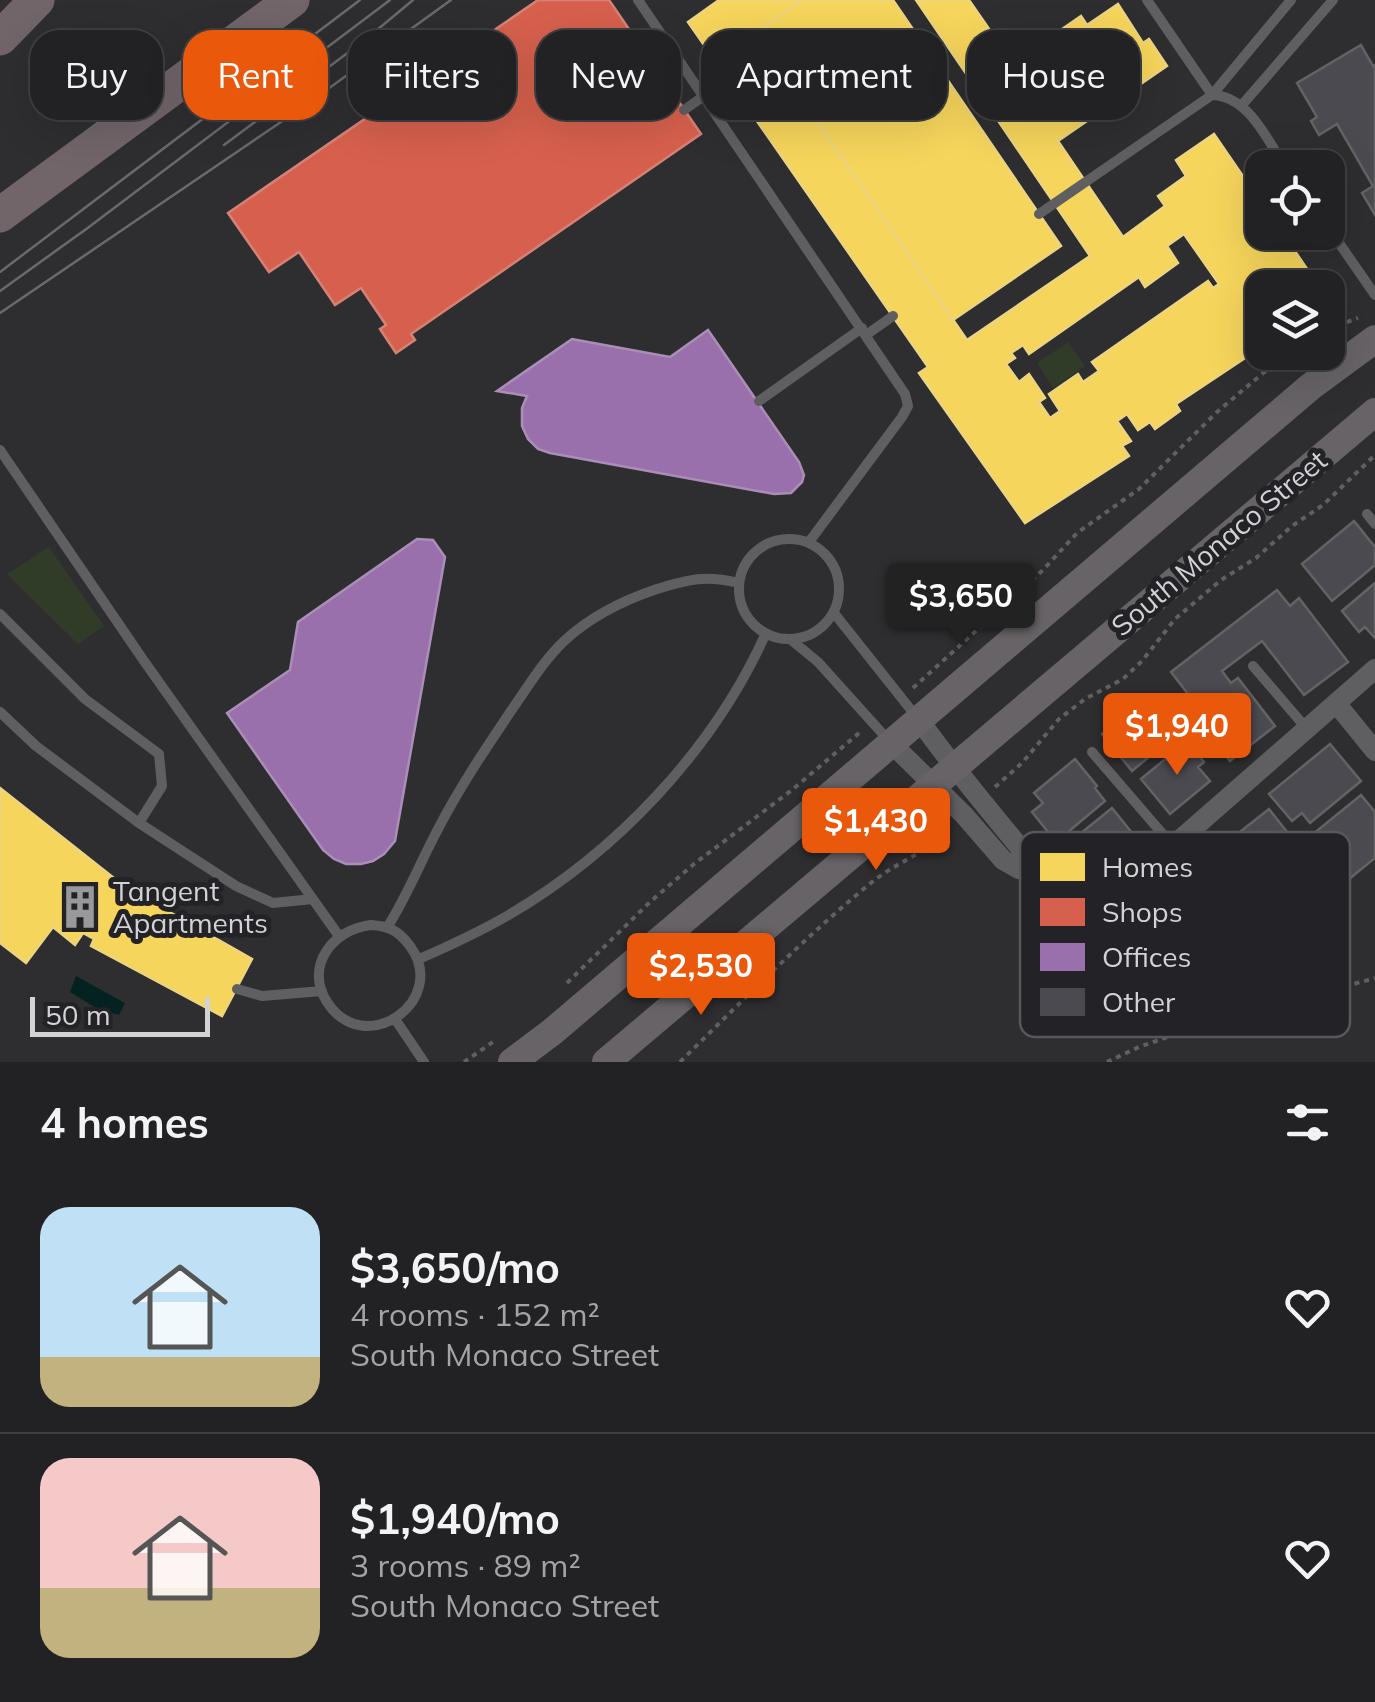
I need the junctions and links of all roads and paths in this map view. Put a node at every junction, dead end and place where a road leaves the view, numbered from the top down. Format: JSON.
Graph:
{"nodes":[{"id":1,"x":36,"y":0,"type":"edge"},
{"id":2,"x":292,"y":0,"type":"edge"},
{"id":3,"x":638,"y":0,"type":"edge"},
{"id":4,"x":1147,"y":0,"type":"edge"},
{"id":5,"x":1291,"y":0,"type":"edge"},
{"id":6,"x":1333,"y":0,"type":"edge"},
{"id":7,"x":659,"y":30,"type":"edge"},
{"id":8,"x":0,"y":38,"type":"edge"},
{"id":9,"x":681,"y":62,"type":"edge"},
{"id":10,"x":701,"y":92,"type":"edge"},
{"id":11,"x":1212,"y":95,"type":"junction"},
{"id":12,"x":701,"y":98,"type":"edge"},
{"id":13,"x":1242,"y":105,"type":"junction"},
{"id":14,"x":684,"y":110,"type":"dead end"},
{"id":15,"x":720,"y":120,"type":"edge"},
{"id":16,"x":1273,"y":150,"type":"edge"},
{"id":17,"x":1039,"y":214,"type":"dead end"},
{"id":18,"x":0,"y":215,"type":"edge"},
{"id":19,"x":1344,"y":250,"type":"edge"},
{"id":20,"x":1375,"y":295,"type":"edge"},
{"id":21,"x":893,"y":316,"type":"dead end"},
{"id":22,"x":1371,"y":326,"type":"edge"},
{"id":23,"x":1345,"y":327,"type":"edge"},
{"id":24,"x":864,"y":331,"type":"junction"},
{"id":25,"x":759,"y":402,"type":"dead end"},
{"id":26,"x":1375,"y":412,"type":"edge"},
{"id":27,"x":0,"y":450,"type":"edge"},
{"id":28,"x":1375,"y":456,"type":"edge"},
{"id":29,"x":808,"y":542,"type":"junction"},
{"id":30,"x":739,"y":582,"type":"junction"},
{"id":31,"x":834,"y":613,"type":"junction"},
{"id":32,"x":0,"y":614,"type":"edge"},
{"id":33,"x":766,"y":633,"type":"junction"},
{"id":34,"x":790,"y":639,"type":"junction"},
{"id":35,"x":1253,"y":666,"type":"dead end"},
{"id":36,"x":1375,"y":669,"type":"edge"},
{"id":37,"x":1336,"y":703,"type":"junction"},
{"id":38,"x":0,"y":712,"type":"edge"},
{"id":39,"x":920,"y":721,"type":"junction"},
{"id":40,"x":1307,"y":728,"type":"junction"},
{"id":41,"x":892,"y":744,"type":"junction"},
{"id":42,"x":1375,"y":751,"type":"edge"},
{"id":43,"x":1092,"y":752,"type":"dead end"},
{"id":44,"x":945,"y":778,"type":"junction"},
{"id":45,"x":972,"y":808,"type":"junction"},
{"id":46,"x":138,"y":823,"type":"junction"},
{"id":47,"x":1160,"y":832,"type":"edge"},
{"id":48,"x":1188,"y":832,"type":"edge"},
{"id":49,"x":1020,"y":869,"type":"edge"},
{"id":50,"x":314,"y":899,"type":"junction"},
{"id":51,"x":388,"y":926,"type":"junction"},
{"id":52,"x":339,"y":936,"type":"junction"},
{"id":53,"x":418,"y":960,"type":"junction"},
{"id":54,"x":1375,"y":978,"type":"edge"},
{"id":55,"x":1350,"y":985,"type":"edge"},
{"id":56,"x":236,"y":988,"type":"dead end"},
{"id":57,"x":322,"y":992,"type":"junction"},
{"id":58,"x":395,"y":1019,"type":"junction"},
{"id":59,"x":1166,"y":1037,"type":"edge"},
{"id":60,"x":424,"y":1062,"type":"edge"},
{"id":61,"x":512,"y":1062,"type":"edge"},
{"id":62,"x":606,"y":1062,"type":"edge"},
{"id":63,"x":680,"y":1062,"type":"edge"},
{"id":64,"x":1107,"y":1062,"type":"edge"}],
"edges":[{"from":1,"to":8,"type":"highway"},
{"from":2,"to":18,"type":"highway"},
{"from":3,"to":7,"type":"lane"},
{"from":4,"to":11,"type":"lane"},
{"from":5,"to":11,"type":"lane"},
{"from":6,"to":13,"type":"lane"},
{"from":9,"to":10,"type":"lane"},
{"from":11,"to":13,"type":"lane"},
{"from":11,"to":17,"type":"lane"},
{"from":12,"to":14,"type":"lane"},
{"from":13,"to":16,"type":"lane"},
{"from":15,"to":24,"type":"lane"},
{"from":19,"to":20,"type":"lane"},
{"from":21,"to":24,"type":"lane"},
{"from":22,"to":23,"type":"path"},
{"from":22,"to":39,"type":"main road"},
{"from":24,"to":25,"type":"lane"},
{"from":24,"to":29,"type":"lane"},
{"from":26,"to":44,"type":"main road","name":"South Monaco Street"},
{"from":27,"to":50,"type":"lane"},
{"from":28,"to":45,"type":"path"},
{"from":29,"to":30,"type":"lane"},
{"from":29,"to":31,"type":"lane"},
{"from":30,"to":33,"type":"lane"},
{"from":30,"to":51,"type":"lane"},
{"from":31,"to":34,"type":"lane"},
{"from":31,"to":39,"type":"lane"},
{"from":32,"to":46,"type":"lane"},
{"from":33,"to":34,"type":"lane"},
{"from":33,"to":53,"type":"lane"},
{"from":34,"to":41,"type":"lane"},
{"from":35,"to":40,"type":"lane"},
{"from":36,"to":37,"type":"street"},
{"from":37,"to":40,"type":"street"},
{"from":37,"to":42,"type":"street"},
{"from":38,"to":46,"type":"lane"},
{"from":39,"to":41,"type":"main road"},
{"from":39,"to":44,"type":"street"},
{"from":40,"to":48,"type":"street"},
{"from":41,"to":44,"type":"street"},
{"from":41,"to":61,"type":"main road"},
{"from":43,"to":47,"type":"lane"},
{"from":44,"to":45,"type":"street"},
{"from":44,"to":62,"type":"main road","name":"South Monaco Street"},
{"from":45,"to":49,"type":"street"},
{"from":45,"to":63,"type":"path"},
{"from":46,"to":50,"type":"lane"},
{"from":50,"to":52,"type":"lane"},
{"from":51,"to":52,"type":"lane"},
{"from":51,"to":53,"type":"lane"},
{"from":52,"to":57,"type":"lane"},
{"from":53,"to":58,"type":"lane"},
{"from":54,"to":55,"type":"path"},
{"from":56,"to":57,"type":"lane"},
{"from":57,"to":58,"type":"lane"},
{"from":58,"to":60,"type":"lane"},
{"from":59,"to":64,"type":"path"}]}
